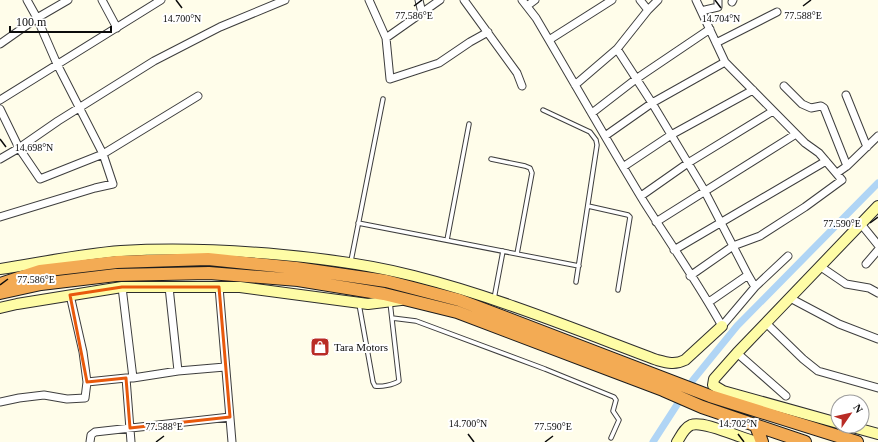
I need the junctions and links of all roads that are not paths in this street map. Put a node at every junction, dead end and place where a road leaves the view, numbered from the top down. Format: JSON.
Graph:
{"nodes":[{"id":1,"x":27,"y":0,"type":"edge"},
{"id":2,"x":68,"y":0,"type":"edge"},
{"id":3,"x":102,"y":0,"type":"edge"},
{"id":4,"x":161,"y":0,"type":"edge"},
{"id":5,"x":285,"y":0,"type":"edge"},
{"id":6,"x":369,"y":0,"type":"edge"},
{"id":7,"x":419,"y":0,"type":"edge"},
{"id":8,"x":440,"y":0,"type":"edge"},
{"id":9,"x":464,"y":0,"type":"edge"},
{"id":10,"x":535,"y":0,"type":"edge"},
{"id":11,"x":612,"y":0,"type":"edge"},
{"id":12,"x":640,"y":0,"type":"edge"},
{"id":13,"x":658,"y":0,"type":"edge"},
{"id":14,"x":696,"y":0,"type":"edge"},
{"id":15,"x":718,"y":0,"type":"edge"},
{"id":16,"x":270,"y":3,"type":"edge"},
{"id":17,"x":525,"y":3,"type":"edge"},
{"id":18,"x":648,"y":10,"type":"junction"},
{"id":19,"x":701,"y":11,"type":"junction"},
{"id":20,"x":777,"y":12,"type":"dead end"},
{"id":21,"x":422,"y":13,"type":"junction"},
{"id":22,"x":37,"y":18,"type":"junction"},
{"id":23,"x":117,"y":28,"type":"junction"},
{"id":24,"x":710,"y":29,"type":"junction"},
{"id":25,"x":488,"y":32,"type":"junction"},
{"id":26,"x":386,"y":38,"type":"junction"},
{"id":27,"x":549,"y":40,"type":"junction"},
{"id":28,"x":716,"y":43,"type":"junction"},
{"id":29,"x":0,"y":44,"type":"edge"},
{"id":30,"x":617,"y":48,"type":"junction"},
{"id":31,"x":725,"y":62,"type":"junction"},
{"id":32,"x":57,"y":64,"type":"junction"},
{"id":33,"x":636,"y":79,"type":"junction"},
{"id":34,"x":575,"y":85,"type":"junction"},
{"id":35,"x":522,"y":86,"type":"dead end"},
{"id":36,"x":784,"y":86,"type":"dead end"},
{"id":37,"x":753,"y":90,"type":"junction"},
{"id":38,"x":846,"y":95,"type":"dead end"},
{"id":39,"x":198,"y":96,"type":"dead end"},
{"id":40,"x":0,"y":100,"type":"edge"},
{"id":41,"x":383,"y":100,"type":"dead end"},
{"id":42,"x":652,"y":103,"type":"junction"},
{"id":43,"x":80,"y":108,"type":"junction"},
{"id":44,"x":0,"y":109,"type":"edge"},
{"id":45,"x":543,"y":110,"type":"dead end"},
{"id":46,"x":773,"y":111,"type":"junction"},
{"id":47,"x":592,"y":113,"type":"junction"},
{"id":48,"x":469,"y":124,"type":"dead end"},
{"id":49,"x":796,"y":134,"type":"junction"},
{"id":50,"x":605,"y":136,"type":"junction"},
{"id":51,"x":671,"y":136,"type":"junction"},
{"id":52,"x":878,"y":136,"type":"edge"},
{"id":53,"x":867,"y":147,"type":"junction"},
{"id":54,"x":19,"y":148,"type":"junction"},
{"id":55,"x":103,"y":154,"type":"junction"},
{"id":56,"x":0,"y":159,"type":"edge"},
{"id":57,"x":491,"y":159,"type":"dead end"},
{"id":58,"x":826,"y":161,"type":"junction"},
{"id":59,"x":688,"y":163,"type":"junction"},
{"id":60,"x":846,"y":166,"type":"junction"},
{"id":61,"x":623,"y":167,"type":"junction"},
{"id":62,"x":837,"y":174,"type":"junction"},
{"id":63,"x":705,"y":192,"type":"junction"},
{"id":64,"x":641,"y":196,"type":"junction"},
{"id":65,"x":588,"y":206,"type":"junction"},
{"id":66,"x":878,"y":206,"type":"edge"},
{"id":67,"x":0,"y":217,"type":"edge"},
{"id":68,"x":656,"y":222,"type":"junction"},
{"id":69,"x":720,"y":222,"type":"junction"},
{"id":70,"x":358,"y":223,"type":"junction"},
{"id":71,"x":861,"y":224,"type":"junction"},
{"id":72,"x":447,"y":240,"type":"junction"},
{"id":73,"x":878,"y":245,"type":"edge"},
{"id":74,"x":733,"y":246,"type":"junction"},
{"id":75,"x":674,"y":250,"type":"junction"},
{"id":76,"x":878,"y":250,"type":"edge"},
{"id":77,"x":503,"y":251,"type":"junction"},
{"id":78,"x":517,"y":254,"type":"junction"},
{"id":79,"x":788,"y":256,"type":"dead end"},
{"id":80,"x":350,"y":263,"type":"junction"},
{"id":81,"x":866,"y":264,"type":"dead end"},
{"id":82,"x":579,"y":266,"type":"junction"},
{"id":83,"x":821,"y":267,"type":"junction"},
{"id":84,"x":0,"y":269,"type":"edge"},
{"id":85,"x":748,"y":275,"type":"junction"},
{"id":86,"x":690,"y":276,"type":"junction"},
{"id":87,"x":576,"y":282,"type":"dead end"},
{"id":88,"x":0,"y":284,"type":"edge"},
{"id":89,"x":755,"y":286,"type":"junction"},
{"id":90,"x":122,"y":287,"type":"junction"},
{"id":91,"x":169,"y":287,"type":"junction"},
{"id":92,"x":219,"y":287,"type":"junction"},
{"id":93,"x":618,"y":290,"type":"dead end"},
{"id":94,"x":0,"y":293,"type":"edge"},
{"id":95,"x":878,"y":293,"type":"edge"},
{"id":96,"x":70,"y":295,"type":"junction"},
{"id":97,"x":790,"y":298,"type":"junction"},
{"id":98,"x":405,"y":299,"type":"junction"},
{"id":99,"x":494,"y":300,"type":"junction"},
{"id":100,"x":390,"y":301,"type":"junction"},
{"id":101,"x":359,"y":302,"type":"junction"},
{"id":102,"x":709,"y":302,"type":"junction"},
{"id":103,"x":0,"y":308,"type":"edge"},
{"id":104,"x":392,"y":318,"type":"junction"},
{"id":105,"x":766,"y":323,"type":"junction"},
{"id":106,"x":722,"y":326,"type":"junction"},
{"id":107,"x":878,"y":339,"type":"edge"},
{"id":108,"x":737,"y":353,"type":"junction"},
{"id":109,"x":225,"y":367,"type":"junction"},
{"id":110,"x":178,"y":371,"type":"junction"},
{"id":111,"x":129,"y":378,"type":"junction"},
{"id":112,"x":87,"y":382,"type":"junction"},
{"id":113,"x":878,"y":388,"type":"edge"},
{"id":114,"x":0,"y":402,"type":"edge"},
{"id":115,"x":781,"y":406,"type":"junction"},
{"id":116,"x":230,"y":417,"type":"junction"},
{"id":117,"x":830,"y":421,"type":"edge"},
{"id":118,"x":756,"y":426,"type":"junction"},
{"id":119,"x":130,"y":428,"type":"junction"},
{"id":120,"x":611,"y":438,"type":"dead end"},
{"id":121,"x":90,"y":442,"type":"edge"},
{"id":122,"x":131,"y":442,"type":"edge"},
{"id":123,"x":232,"y":442,"type":"edge"},
{"id":124,"x":677,"y":442,"type":"edge"},
{"id":125,"x":757,"y":442,"type":"edge"},
{"id":126,"x":762,"y":442,"type":"edge"},
{"id":127,"x":805,"y":442,"type":"edge"},
{"id":128,"x":857,"y":442,"type":"edge"}],
"edges":[{"from":1,"to":22,"type":"street"},
{"from":2,"to":22,"type":"street"},
{"from":3,"to":23,"type":"street"},
{"from":4,"to":23,"type":"street"},
{"from":5,"to":16,"type":"street"},
{"from":6,"to":26,"type":"street"},
{"from":7,"to":21,"type":"street"},
{"from":8,"to":21,"type":"street"},
{"from":9,"to":25,"type":"street"},
{"from":10,"to":17,"type":"street"},
{"from":11,"to":27,"type":"street"},
{"from":12,"to":18,"type":"street"},
{"from":13,"to":18,"type":"street"},
{"from":14,"to":19,"type":"street"},
{"from":15,"to":19,"type":"street"},
{"from":16,"to":43,"type":"street"},
{"from":17,"to":27,"type":"street"},
{"from":18,"to":30,"type":"street"},
{"from":19,"to":24,"type":"street"},
{"from":20,"to":28,"type":"street"},
{"from":21,"to":26,"type":"street"},
{"from":22,"to":29,"type":"street"},
{"from":22,"to":32,"type":"street"},
{"from":23,"to":32,"type":"street"},
{"from":24,"to":28,"type":"street"},
{"from":24,"to":33,"type":"street"},
{"from":25,"to":26,"type":"street"},
{"from":25,"to":35,"type":"street"},
{"from":27,"to":34,"type":"street"},
{"from":28,"to":31,"type":"street"},
{"from":30,"to":33,"type":"street"},
{"from":30,"to":34,"type":"street"},
{"from":31,"to":37,"type":"street"},
{"from":31,"to":42,"type":"street"},
{"from":32,"to":40,"type":"street"},
{"from":32,"to":43,"type":"street"},
{"from":33,"to":42,"type":"street"},
{"from":33,"to":47,"type":"street"},
{"from":34,"to":47,"type":"street"},
{"from":36,"to":60,"type":"street"},
{"from":37,"to":46,"type":"street"},
{"from":37,"to":51,"type":"street"},
{"from":38,"to":53,"type":"street"},
{"from":39,"to":55,"type":"street"},
{"from":41,"to":70,"type":"lane"},
{"from":42,"to":50,"type":"street"},
{"from":42,"to":51,"type":"street"},
{"from":43,"to":54,"type":"street"},
{"from":43,"to":55,"type":"street"},
{"from":44,"to":54,"type":"street"},
{"from":45,"to":65,"type":"lane"},
{"from":46,"to":49,"type":"street"},
{"from":46,"to":59,"type":"street"},
{"from":47,"to":50,"type":"street"},
{"from":48,"to":72,"type":"lane"},
{"from":49,"to":58,"type":"street"},
{"from":49,"to":63,"type":"street"},
{"from":50,"to":61,"type":"street"},
{"from":51,"to":59,"type":"street"},
{"from":51,"to":61,"type":"street"},
{"from":52,"to":53,"type":"street"},
{"from":53,"to":60,"type":"street"},
{"from":54,"to":55,"type":"street"},
{"from":54,"to":56,"type":"street"},
{"from":55,"to":67,"type":"street"},
{"from":57,"to":78,"type":"lane"},
{"from":58,"to":62,"type":"street"},
{"from":58,"to":69,"type":"street"},
{"from":59,"to":63,"type":"street"},
{"from":59,"to":64,"type":"street"},
{"from":60,"to":62,"type":"street"},
{"from":61,"to":64,"type":"street"},
{"from":62,"to":74,"type":"street"},
{"from":63,"to":68,"type":"street"},
{"from":63,"to":69,"type":"street"},
{"from":64,"to":68,"type":"street"},
{"from":65,"to":82,"type":"lane"},
{"from":65,"to":93,"type":"lane"},
{"from":66,"to":71,"type":"street"},
{"from":68,"to":75,"type":"street"},
{"from":69,"to":74,"type":"street"},
{"from":69,"to":75,"type":"street"},
{"from":70,"to":72,"type":"lane"},
{"from":70,"to":80,"type":"lane"},
{"from":71,"to":73,"type":"street"},
{"from":71,"to":83,"type":"street"},
{"from":72,"to":77,"type":"lane"},
{"from":74,"to":85,"type":"street"},
{"from":74,"to":86,"type":"street"},
{"from":75,"to":86,"type":"street"},
{"from":76,"to":81,"type":"street"},
{"from":77,"to":78,"type":"lane"},
{"from":77,"to":99,"type":"lane"},
{"from":78,"to":82,"type":"lane"},
{"from":79,"to":89,"type":"street"},
{"from":80,"to":84,"type":"street"},
{"from":80,"to":99,"type":"street"},
{"from":82,"to":87,"type":"lane"},
{"from":83,"to":95,"type":"street"},
{"from":83,"to":97,"type":"street"},
{"from":85,"to":89,"type":"street"},
{"from":85,"to":102,"type":"street"},
{"from":86,"to":102,"type":"street"},
{"from":88,"to":115,"type":"highway"},
{"from":89,"to":106,"type":"street"},
{"from":90,"to":91,"type":"street"},
{"from":90,"to":96,"type":"street"},
{"from":90,"to":111,"type":"street"},
{"from":91,"to":92,"type":"street"},
{"from":91,"to":110,"type":"street"},
{"from":92,"to":101,"type":"street"},
{"from":92,"to":109,"type":"street"},
{"from":94,"to":98,"type":"highway"},
{"from":96,"to":103,"type":"street"},
{"from":96,"to":112,"type":"street"},
{"from":97,"to":105,"type":"street"},
{"from":97,"to":107,"type":"street"},
{"from":98,"to":100,"type":"street"},
{"from":98,"to":118,"type":"highway"},
{"from":99,"to":106,"type":"street"},
{"from":100,"to":101,"type":"street"},
{"from":100,"to":104,"type":"lane"},
{"from":101,"to":104,"type":"lane"},
{"from":102,"to":106,"type":"street"},
{"from":104,"to":120,"type":"lane"},
{"from":105,"to":108,"type":"street"},
{"from":105,"to":113,"type":"street"},
{"from":108,"to":115,"type":"street"},
{"from":108,"to":115,"type":"street"},
{"from":109,"to":110,"type":"street"},
{"from":109,"to":116,"type":"street"},
{"from":110,"to":111,"type":"street"},
{"from":111,"to":112,"type":"street"},
{"from":111,"to":119,"type":"street"},
{"from":112,"to":114,"type":"street"},
{"from":115,"to":117,"type":"street"},
{"from":115,"to":128,"type":"highway"},
{"from":116,"to":119,"type":"street"},
{"from":116,"to":123,"type":"street"},
{"from":118,"to":126,"type":"highway"},
{"from":118,"to":127,"type":"highway"},
{"from":119,"to":121,"type":"street"},
{"from":119,"to":122,"type":"street"},
{"from":124,"to":125,"type":"street"}]}
